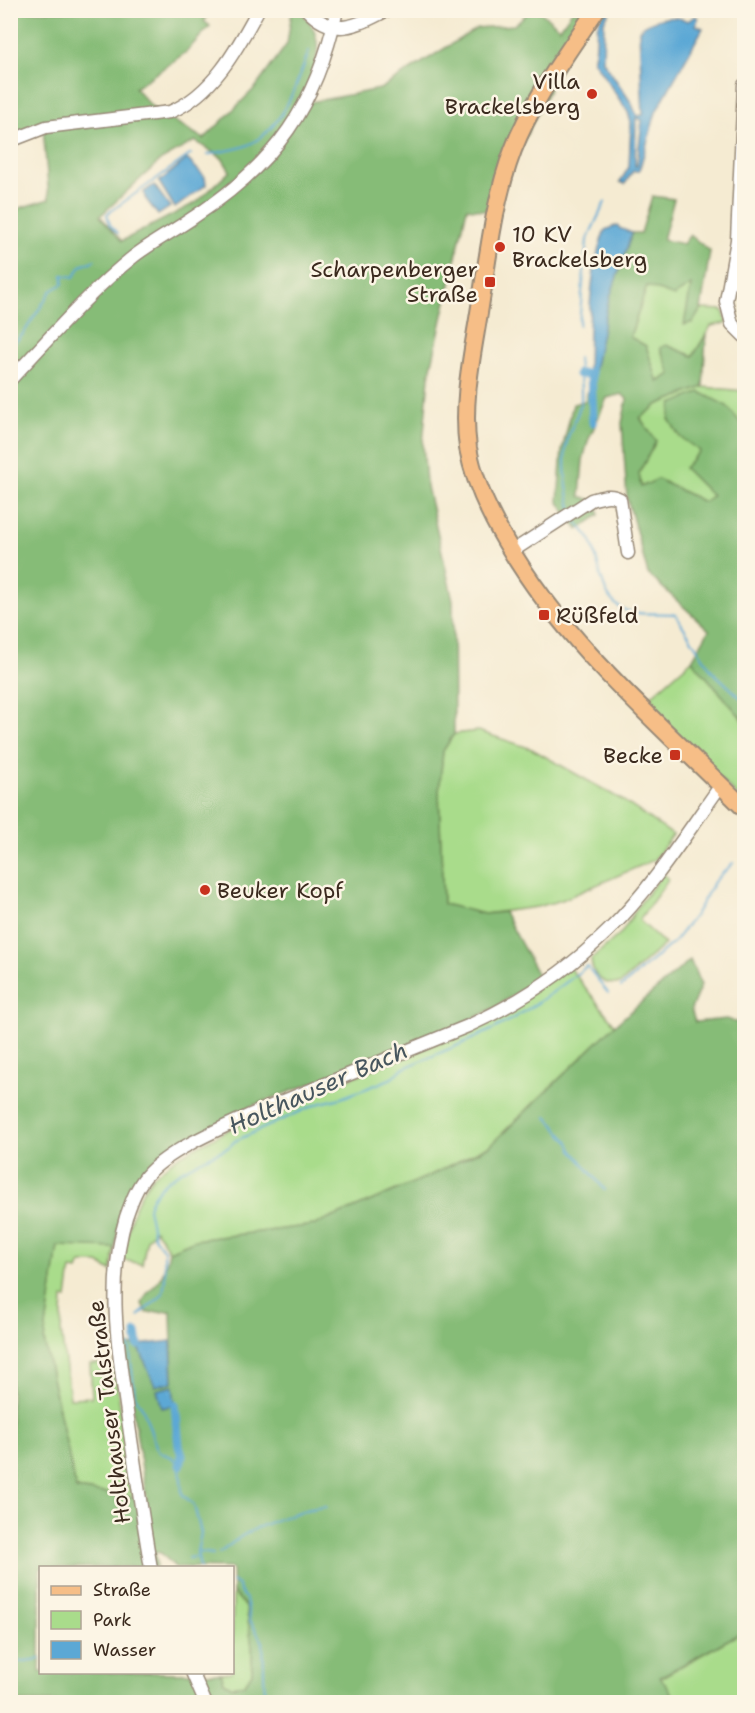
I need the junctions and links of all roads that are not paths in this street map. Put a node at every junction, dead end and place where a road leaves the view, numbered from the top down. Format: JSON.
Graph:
{"nodes":[{"id":1,"x":258,"y":10,"type":"edge"},
{"id":2,"x":307,"y":10,"type":"edge"},
{"id":3,"x":337,"y":10,"type":"edge"},
{"id":4,"x":387,"y":10,"type":"edge"},
{"id":5,"x":596,"y":10,"type":"edge"},
{"id":6,"x":333,"y":27,"type":"junction"},
{"id":7,"x":744,"y":85,"type":"edge"},
{"id":8,"x":10,"y":141,"type":"edge"},
{"id":9,"x":741,"y":240,"type":"edge"},
{"id":10,"x":744,"y":336,"type":"edge"},
{"id":11,"x":10,"y":380,"type":"edge"},
{"id":12,"x":511,"y":552,"type":"junction"},
{"id":13,"x":628,"y":553,"type":"dead end"},
{"id":14,"x":721,"y":784,"type":"junction"},
{"id":15,"x":744,"y":808,"type":"edge"},
{"id":16,"x":151,"y":1566,"type":"edge"},
{"id":17,"x":193,"y":1674,"type":"edge"},
{"id":18,"x":205,"y":1702,"type":"edge"}],
"edges":[{"from":1,"to":8,"type":"street"},
{"from":2,"to":6,"type":"street"},
{"from":3,"to":6,"type":"street"},
{"from":4,"to":6,"type":"street"},
{"from":5,"to":12,"type":"main road"},
{"from":6,"to":11,"type":"street"},
{"from":7,"to":9,"type":"street"},
{"from":9,"to":10,"type":"street"},
{"from":12,"to":13,"type":"street"},
{"from":12,"to":14,"type":"main road"},
{"from":14,"to":15,"type":"main road"},
{"from":14,"to":16,"type":"street","name":"Holthauser Talstraße"},
{"from":17,"to":18,"type":"street"}]}
